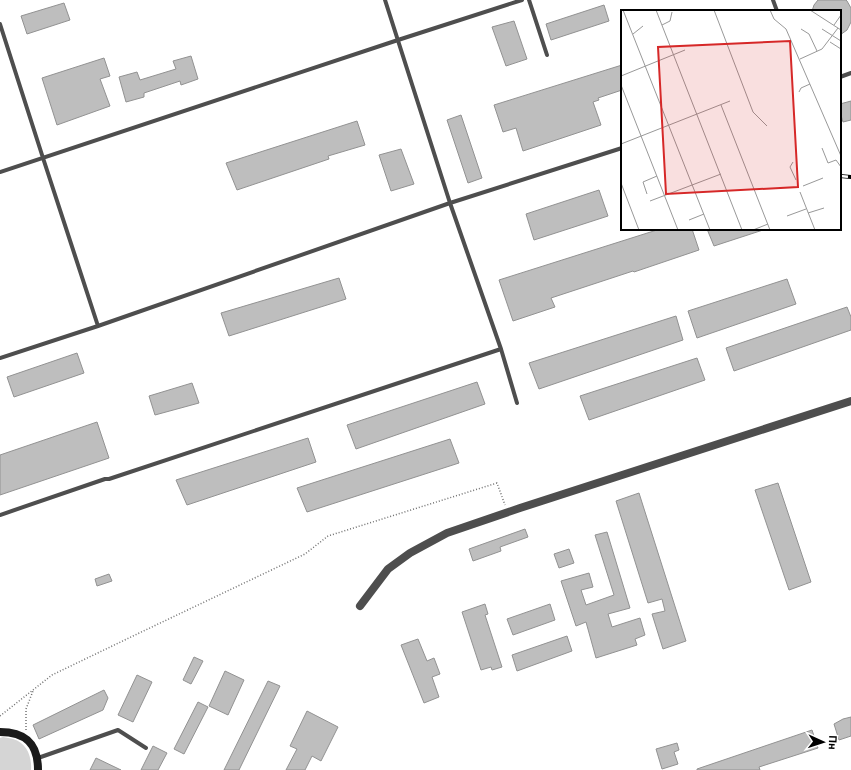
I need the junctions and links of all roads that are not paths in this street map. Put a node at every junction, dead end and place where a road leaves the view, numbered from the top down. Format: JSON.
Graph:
{"nodes":[{"id":1,"x":385,"y":0,"type":"edge"},
{"id":2,"x":522,"y":0,"type":"edge"},
{"id":3,"x":529,"y":0,"type":"edge"},
{"id":4,"x":773,"y":0,"type":"edge"},
{"id":5,"x":777,"y":10,"type":"edge"},
{"id":6,"x":0,"y":24,"type":"edge"},
{"id":7,"x":398,"y":40,"type":"junction"},
{"id":8,"x":547,"y":55,"type":"dead end"},
{"id":9,"x":851,"y":73,"type":"edge"},
{"id":10,"x":841,"y":77,"type":"edge"},
{"id":11,"x":621,"y":148,"type":"edge"},
{"id":12,"x":43,"y":158,"type":"junction"},
{"id":13,"x":0,"y":172,"type":"edge"},
{"id":14,"x":450,"y":203,"type":"junction"},
{"id":15,"x":98,"y":326,"type":"junction"},
{"id":16,"x":500,"y":349,"type":"junction"},
{"id":17,"x":0,"y":358,"type":"edge"},
{"id":18,"x":851,"y":401,"type":"edge"},
{"id":19,"x":517,"y":403,"type":"dead end"},
{"id":20,"x":0,"y":515,"type":"edge"},
{"id":21,"x":360,"y":606,"type":"dead end"},
{"id":22,"x":0,"y":732,"type":"edge"},
{"id":23,"x":146,"y":748,"type":"dead end"},
{"id":24,"x":38,"y":758,"type":"junction"},
{"id":25,"x":38,"y":770,"type":"edge"}],
"edges":[{"from":1,"to":7,"type":"lane"},
{"from":2,"to":7,"type":"lane"},
{"from":3,"to":8,"type":"lane"},
{"from":4,"to":5,"type":"lane"},
{"from":6,"to":12,"type":"lane"},
{"from":7,"to":12,"type":"lane"},
{"from":7,"to":14,"type":"lane"},
{"from":9,"to":10,"type":"lane"},
{"from":11,"to":14,"type":"lane"},
{"from":12,"to":13,"type":"lane"},
{"from":12,"to":15,"type":"lane"},
{"from":14,"to":15,"type":"lane"},
{"from":14,"to":16,"type":"lane"},
{"from":15,"to":17,"type":"lane"},
{"from":16,"to":19,"type":"lane"},
{"from":16,"to":20,"type":"lane"},
{"from":18,"to":21,"type":"street"},
{"from":22,"to":24,"type":"street"},
{"from":23,"to":24,"type":"lane"},
{"from":24,"to":25,"type":"street"}]}
